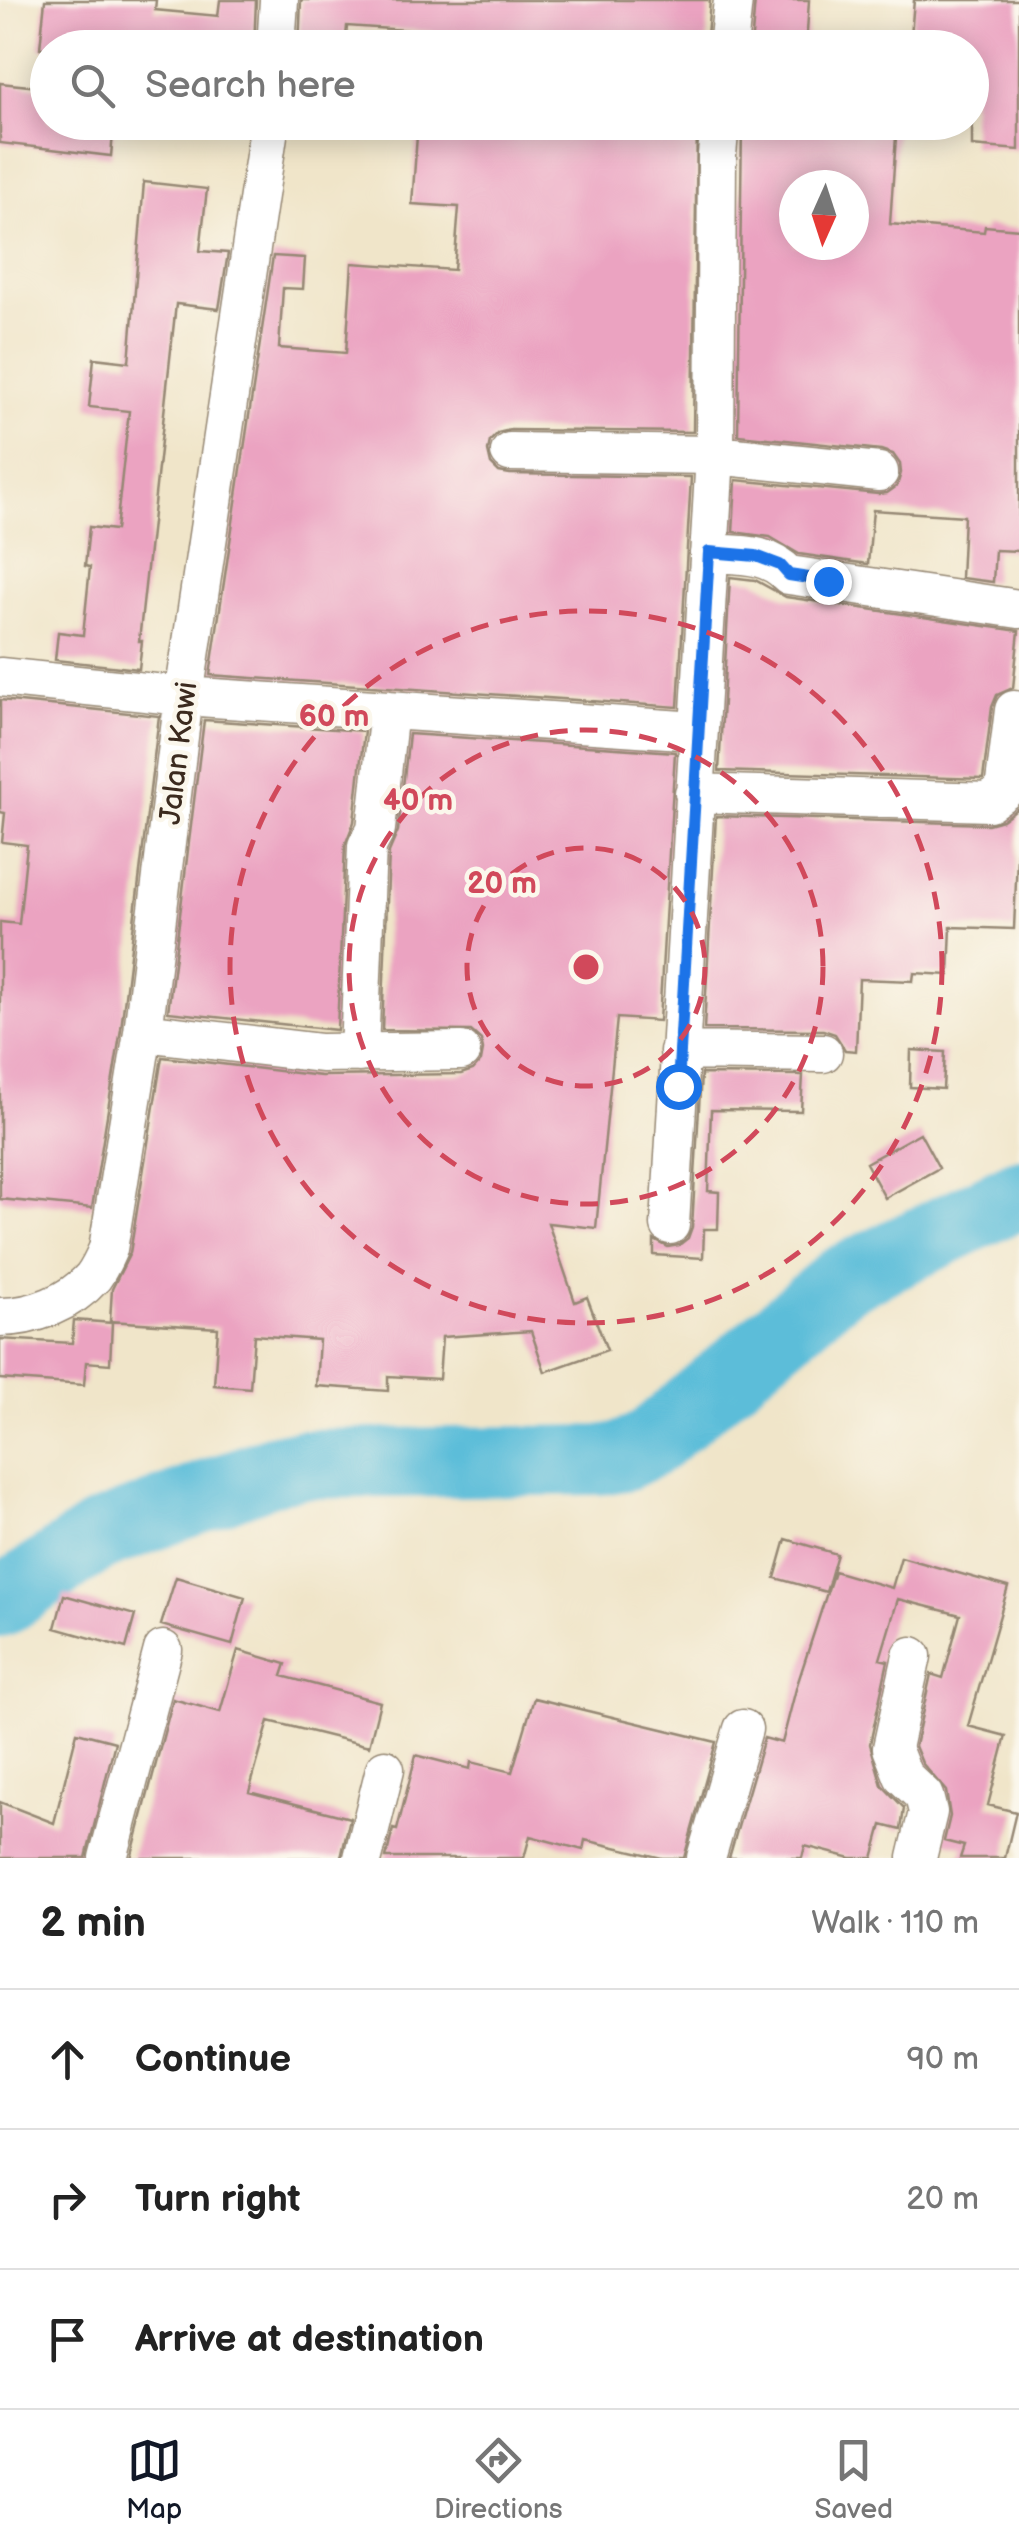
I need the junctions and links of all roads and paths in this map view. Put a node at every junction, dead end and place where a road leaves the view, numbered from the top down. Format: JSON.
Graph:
{"nodes":[{"id":1,"x":279,"y":0,"type":"edge"},
{"id":2,"x":733,"y":0,"type":"edge"},
{"id":3,"x":277,"y":30,"type":"edge"},
{"id":4,"x":730,"y":30,"type":"edge"},
{"id":5,"x":267,"y":140,"type":"edge"},
{"id":6,"x":718,"y":140,"type":"edge"},
{"id":7,"x":510,"y":452,"type":"dead end"},
{"id":8,"x":715,"y":455,"type":"junction"},
{"id":9,"x":879,"y":472,"type":"dead end"},
{"id":10,"x":709,"y":552,"type":"junction"},
{"id":11,"x":1019,"y":609,"type":"edge"},
{"id":12,"x":0,"y":676,"type":"edge"},
{"id":13,"x":184,"y":696,"type":"junction"},
{"id":14,"x":1018,"y":701,"type":"edge"},
{"id":15,"x":389,"y":710,"type":"junction"},
{"id":16,"x":698,"y":731,"type":"junction"},
{"id":17,"x":694,"y":793,"type":"junction"},
{"id":18,"x":143,"y":1032,"type":"junction"},
{"id":19,"x":680,"y":1051,"type":"junction"},
{"id":20,"x":461,"y":1052,"type":"dead end"},
{"id":21,"x":359,"y":1053,"type":"junction"},
{"id":22,"x":822,"y":1053,"type":"dead end"},
{"id":23,"x":670,"y":1224,"type":"dead end"},
{"id":24,"x":0,"y":1317,"type":"edge"},
{"id":25,"x":163,"y":1650,"type":"dead end"},
{"id":26,"x":912,"y":1656,"type":"dead end"},
{"id":27,"x":743,"y":1728,"type":"dead end"},
{"id":28,"x":385,"y":1770,"type":"dead end"},
{"id":29,"x":108,"y":1858,"type":"edge"},
{"id":30,"x":363,"y":1858,"type":"edge"},
{"id":31,"x":706,"y":1858,"type":"edge"},
{"id":32,"x":916,"y":1858,"type":"edge"}],
"edges":[{"from":1,"to":3,"type":"street"},
{"from":2,"to":4,"type":"street"},
{"from":5,"to":13,"type":"street","name":"Jalan Kawi"},
{"from":6,"to":8,"type":"street"},
{"from":7,"to":8,"type":"street"},
{"from":8,"to":9,"type":"street"},
{"from":8,"to":10,"type":"street"},
{"from":10,"to":11,"type":"street"},
{"from":10,"to":16,"type":"street"},
{"from":12,"to":13,"type":"street"},
{"from":13,"to":15,"type":"street"},
{"from":13,"to":18,"type":"street","name":"Jalan Kawi"},
{"from":14,"to":17,"type":"street"},
{"from":15,"to":16,"type":"street"},
{"from":15,"to":21,"type":"street"},
{"from":16,"to":17,"type":"street"},
{"from":17,"to":19,"type":"street"},
{"from":18,"to":21,"type":"street"},
{"from":18,"to":24,"type":"street","name":"Jalan Kawi"},
{"from":19,"to":22,"type":"street"},
{"from":19,"to":23,"type":"street"},
{"from":20,"to":21,"type":"street"},
{"from":25,"to":29,"type":"street"},
{"from":26,"to":32,"type":"street"},
{"from":27,"to":31,"type":"street"},
{"from":28,"to":30,"type":"street"}]}
